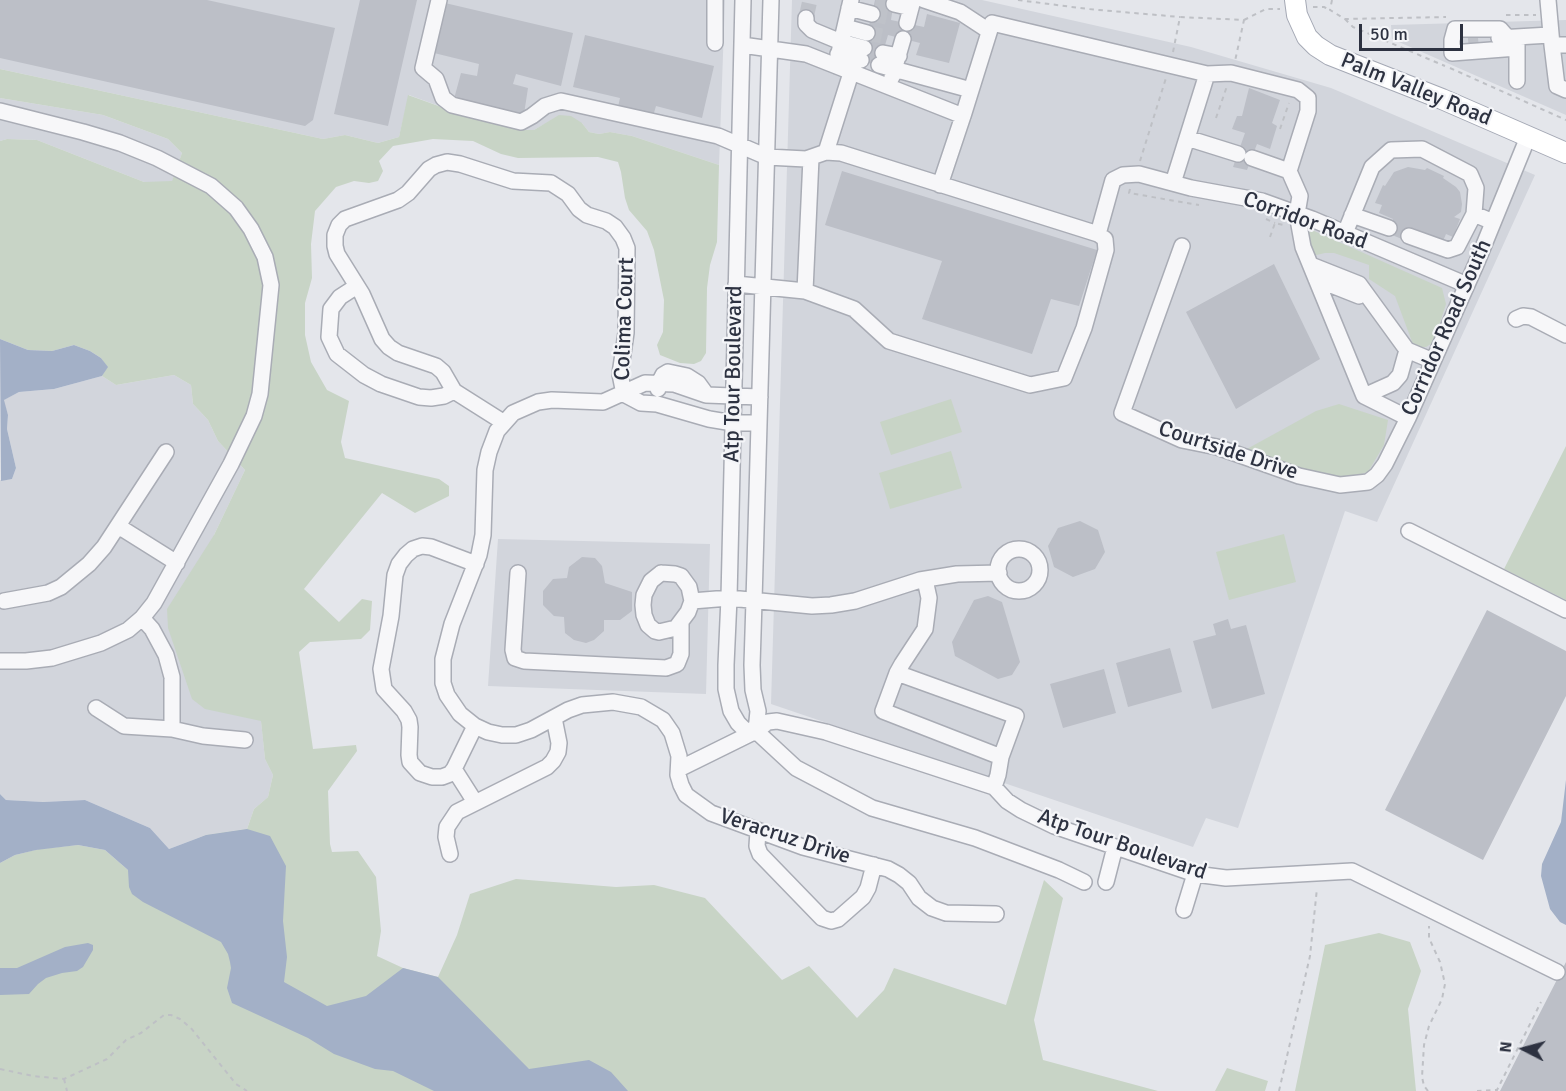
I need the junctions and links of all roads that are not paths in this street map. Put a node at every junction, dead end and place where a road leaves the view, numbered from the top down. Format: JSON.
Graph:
{"nodes":[{"id":1,"x":439,"y":0,"type":"edge"},
{"id":2,"x":713,"y":0,"type":"edge"},
{"id":3,"x":743,"y":0,"type":"edge"},
{"id":4,"x":771,"y":0,"type":"edge"},
{"id":5,"x":1295,"y":0,"type":"edge"},
{"id":6,"x":850,"y":4,"type":"edge"},
{"id":7,"x":1548,"y":8,"type":"edge"},
{"id":8,"x":892,"y":11,"type":"tunnel mouth"},
{"id":9,"x":912,"y":11,"type":"edge"},
{"id":10,"x":872,"y":14,"type":"tunnel mouth"},
{"id":11,"x":806,"y":18,"type":"dead end"},
{"id":12,"x":989,"y":31,"type":"junction"},
{"id":13,"x":897,"y":39,"type":"dead end"},
{"id":14,"x":1452,"y":40,"type":"junction"},
{"id":15,"x":1514,"y":41,"type":"junction"},
{"id":16,"x":1556,"y":41,"type":"edge"},
{"id":17,"x":715,"y":43,"type":"dead end"},
{"id":18,"x":742,"y":45,"type":"junction"},
{"id":19,"x":840,"y":47,"type":"junction"},
{"id":20,"x":770,"y":48,"type":"junction"},
{"id":21,"x":881,"y":59,"type":"dead end"},
{"id":22,"x":897,"y":63,"type":"junction"},
{"id":23,"x":851,"y":73,"type":"junction"},
{"id":24,"x":1207,"y":74,"type":"junction"},
{"id":25,"x":1517,"y":81,"type":"dead end"},
{"id":26,"x":888,"y":88,"type":"junction"},
{"id":27,"x":971,"y":90,"type":"junction"},
{"id":28,"x":1566,"y":90,"type":"edge"},
{"id":29,"x":0,"y":111,"type":"edge"},
{"id":30,"x":958,"y":115,"type":"junction"},
{"id":31,"x":1528,"y":137,"type":"junction"},
{"id":32,"x":1187,"y":138,"type":"junction"},
{"id":33,"x":740,"y":147,"type":"junction"},
{"id":34,"x":1566,"y":153,"type":"edge"},
{"id":35,"x":818,"y":155,"type":"junction"},
{"id":36,"x":767,"y":157,"type":"junction"},
{"id":37,"x":1289,"y":171,"type":"junction"},
{"id":38,"x":1173,"y":183,"type":"junction"},
{"id":39,"x":940,"y":185,"type":"junction"},
{"id":40,"x":1298,"y":214,"type":"junction"},
{"id":41,"x":1474,"y":214,"type":"junction"},
{"id":42,"x":1352,"y":215,"type":"junction"},
{"id":43,"x":1493,"y":222,"type":"junction"},
{"id":44,"x":1389,"y":228,"type":"dead end"},
{"id":45,"x":1345,"y":233,"type":"junction"},
{"id":46,"x":1098,"y":234,"type":"junction"},
{"id":47,"x":1409,"y":236,"type":"dead end"},
{"id":48,"x":1182,"y":246,"type":"dead end"},
{"id":49,"x":1316,"y":278,"type":"junction"},
{"id":50,"x":736,"y":284,"type":"junction"},
{"id":51,"x":1467,"y":285,"type":"junction"},
{"id":52,"x":357,"y":286,"type":"junction"},
{"id":53,"x":763,"y":286,"type":"junction"},
{"id":54,"x":805,"y":291,"type":"junction"},
{"id":55,"x":1516,"y":319,"type":"dead end"},
{"id":56,"x":1566,"y":335,"type":"edge"},
{"id":57,"x":1407,"y":350,"type":"junction"},
{"id":58,"x":1433,"y":361,"type":"junction"},
{"id":59,"x":659,"y":383,"type":"junction"},
{"id":60,"x":689,"y":390,"type":"junction"},
{"id":61,"x":454,"y":391,"type":"junction"},
{"id":62,"x":624,"y":394,"type":"junction"},
{"id":63,"x":706,"y":395,"type":"junction"},
{"id":64,"x":1364,"y":396,"type":"junction"},
{"id":65,"x":733,"y":397,"type":"junction"},
{"id":66,"x":760,"y":397,"type":"junction"},
{"id":67,"x":657,"y":404,"type":"junction"},
{"id":68,"x":683,"y":412,"type":"junction"},
{"id":69,"x":1408,"y":418,"type":"junction"},
{"id":70,"x":503,"y":422,"type":"junction"},
{"id":71,"x":733,"y":423,"type":"junction"},
{"id":72,"x":759,"y":423,"type":"junction"},
{"id":73,"x":166,"y":452,"type":"dead end"},
{"id":74,"x":1335,"y":484,"type":"joint"},
{"id":75,"x":118,"y":526,"type":"junction"},
{"id":76,"x":1409,"y":531,"type":"dead end"},
{"id":77,"x":177,"y":563,"type":"junction"},
{"id":78,"x":476,"y":564,"type":"junction"},
{"id":79,"x":518,"y":573,"type":"dead end"},
{"id":80,"x":999,"y":573,"type":"dead end"},
{"id":81,"x":925,"y":580,"type":"junction"},
{"id":82,"x":729,"y":598,"type":"junction"},
{"id":83,"x":4,"y":601,"type":"dead end"},
{"id":84,"x":692,"y":601,"type":"junction"},
{"id":85,"x":754,"y":601,"type":"junction"},
{"id":86,"x":1566,"y":610,"type":"edge"},
{"id":87,"x":142,"y":618,"type":"junction"},
{"id":88,"x":681,"y":622,"type":"junction"},
{"id":89,"x":0,"y":661,"type":"edge"},
{"id":90,"x":897,"y":673,"type":"junction"},
{"id":91,"x":96,"y":708,"type":"dead end"},
{"id":92,"x":554,"y":718,"type":"junction"},
{"id":93,"x":475,"y":726,"type":"junction"},
{"id":94,"x":172,"y":729,"type":"junction"},
{"id":95,"x":756,"y":732,"type":"junction"},
{"id":96,"x":245,"y":740,"type":"dead end"},
{"id":97,"x":1000,"y":757,"type":"junction"},
{"id":98,"x":454,"y":769,"type":"junction"},
{"id":99,"x":678,"y":769,"type":"junction"},
{"id":100,"x":994,"y":787,"type":"junction"},
{"id":101,"x":476,"y":802,"type":"junction"},
{"id":102,"x":758,"y":831,"type":"junction"},
{"id":103,"x":1115,"y":847,"type":"junction"},
{"id":104,"x":450,"y":854,"type":"dead end"},
{"id":105,"x":874,"y":865,"type":"junction"},
{"id":106,"x":1195,"y":874,"type":"junction"},
{"id":107,"x":1084,"y":882,"type":"dead end"},
{"id":108,"x":1106,"y":882,"type":"dead end"},
{"id":109,"x":1184,"y":910,"type":"dead end"},
{"id":110,"x":996,"y":914,"type":"dead end"},
{"id":111,"x":1557,"y":972,"type":"dead end"}],
"edges":[{"from":1,"to":33,"type":"street"},
{"from":2,"to":17,"type":"street"},
{"from":3,"to":18,"type":"street","name":"Atp Tour Boulevard"},
{"from":4,"to":20,"type":"street","name":"Atp Tour Boulevard"},
{"from":5,"to":31,"type":"main road","name":"Palm Valley Road"},
{"from":6,"to":10,"type":"street"},
{"from":6,"to":19,"type":"street"},
{"from":7,"to":16,"type":"street"},
{"from":8,"to":9,"type":"street"},
{"from":9,"to":12,"type":"street"},
{"from":11,"to":19,"type":"street"},
{"from":12,"to":24,"type":"street"},
{"from":12,"to":27,"type":"street"},
{"from":13,"to":22,"type":"street"},
{"from":14,"to":15,"type":"street"},
{"from":14,"to":15,"type":"street"},
{"from":14,"to":15,"type":"street"},
{"from":15,"to":16,"type":"street"},
{"from":15,"to":25,"type":"street"},
{"from":16,"to":28,"type":"street"},
{"from":18,"to":20,"type":"street"},
{"from":18,"to":33,"type":"street","name":"Atp Tour Boulevard"},
{"from":19,"to":19,"type":"street"},
{"from":19,"to":20,"type":"street"},
{"from":19,"to":23,"type":"street"},
{"from":20,"to":36,"type":"street","name":"Atp Tour Boulevard"},
{"from":21,"to":22,"type":"street"},
{"from":22,"to":26,"type":"street"},
{"from":22,"to":27,"type":"street"},
{"from":23,"to":26,"type":"street"},
{"from":23,"to":35,"type":"street"},
{"from":24,"to":32,"type":"street"},
{"from":24,"to":37,"type":"street"},
{"from":26,"to":30,"type":"street"},
{"from":27,"to":30,"type":"street"},
{"from":29,"to":77,"type":"street"},
{"from":30,"to":39,"type":"street"},
{"from":31,"to":34,"type":"main road","name":"Palm Valley Road"},
{"from":31,"to":43,"type":"street","name":"Corridor Road South"},
{"from":32,"to":37,"type":"street"},
{"from":32,"to":38,"type":"street"},
{"from":33,"to":36,"type":"street"},
{"from":33,"to":50,"type":"street","name":"Atp Tour Boulevard"},
{"from":35,"to":36,"type":"street"},
{"from":35,"to":39,"type":"street"},
{"from":35,"to":54,"type":"street"},
{"from":36,"to":53,"type":"street","name":"Atp Tour Boulevard"},
{"from":37,"to":40,"type":"street"},
{"from":38,"to":40,"type":"street","name":"Corridor Road"},
{"from":38,"to":46,"type":"street","name":"Corridor Road"},
{"from":39,"to":46,"type":"street"},
{"from":40,"to":45,"type":"street","name":"Corridor Road"},
{"from":40,"to":49,"type":"street"},
{"from":41,"to":42,"type":"street"},
{"from":41,"to":43,"type":"street"},
{"from":41,"to":47,"type":"street"},
{"from":42,"to":44,"type":"street"},
{"from":42,"to":45,"type":"street"},
{"from":43,"to":51,"type":"street","name":"Corridor Road South"},
{"from":45,"to":51,"type":"street","name":"Corridor Road"},
{"from":46,"to":54,"type":"street"},
{"from":48,"to":74,"type":"street","name":"Courtside Drive"},
{"from":49,"to":57,"type":"street"},
{"from":49,"to":64,"type":"street"},
{"from":50,"to":53,"type":"street"},
{"from":50,"to":65,"type":"street","name":"Atp Tour Boulevard"},
{"from":51,"to":58,"type":"street","name":"Corridor Road South"},
{"from":52,"to":61,"type":"street","name":"Colima Court"},
{"from":52,"to":61,"type":"street"},
{"from":52,"to":62,"type":"street","name":"Colima Court"},
{"from":53,"to":54,"type":"street"},
{"from":53,"to":66,"type":"street","name":"Atp Tour Boulevard"},
{"from":55,"to":56,"type":"street"},
{"from":57,"to":58,"type":"street"},
{"from":57,"to":64,"type":"street"},
{"from":58,"to":69,"type":"street","name":"Corridor Road South"},
{"from":59,"to":60,"type":"street"},
{"from":59,"to":62,"type":"street"},
{"from":59,"to":63,"type":"street"},
{"from":59,"to":67,"type":"street"},
{"from":60,"to":63,"type":"street"},
{"from":60,"to":68,"type":"street"},
{"from":61,"to":70,"type":"street","name":"Colima Court"},
{"from":62,"to":67,"type":"street"},
{"from":62,"to":70,"type":"street"},
{"from":63,"to":65,"type":"street"},
{"from":64,"to":69,"type":"street"},
{"from":65,"to":66,"type":"street"},
{"from":65,"to":71,"type":"street","name":"Atp Tour Boulevard"},
{"from":66,"to":72,"type":"street","name":"Atp Tour Boulevard"},
{"from":67,"to":68,"type":"street"},
{"from":68,"to":71,"type":"street"},
{"from":69,"to":74,"type":"street","name":"Corridor Road South"},
{"from":70,"to":78,"type":"street","name":"Veracruz Drive"},
{"from":71,"to":72,"type":"street"},
{"from":71,"to":82,"type":"street","name":"Atp Tour Boulevard"},
{"from":72,"to":85,"type":"street","name":"Atp Tour Boulevard"},
{"from":73,"to":75,"type":"street"},
{"from":75,"to":77,"type":"street"},
{"from":75,"to":83,"type":"street"},
{"from":76,"to":86,"type":"street"},
{"from":77,"to":87,"type":"street"},
{"from":78,"to":93,"type":"street","name":"Veracruz Drive"},
{"from":78,"to":98,"type":"street"},
{"from":79,"to":88,"type":"street"},
{"from":80,"to":81,"type":"street"},
{"from":81,"to":85,"type":"street"},
{"from":81,"to":90,"type":"street"},
{"from":82,"to":84,"type":"street"},
{"from":82,"to":85,"type":"street"},
{"from":82,"to":95,"type":"street","name":"Atp Tour Boulevard"},
{"from":84,"to":88,"type":"street"},
{"from":84,"to":88,"type":"street"},
{"from":85,"to":95,"type":"street","name":"Atp Tour Boulevard"},
{"from":87,"to":89,"type":"street"},
{"from":87,"to":94,"type":"street"},
{"from":90,"to":97,"type":"street"},
{"from":90,"to":97,"type":"street"},
{"from":91,"to":94,"type":"street"},
{"from":92,"to":93,"type":"street","name":"Veracruz Drive"},
{"from":92,"to":99,"type":"street","name":"Veracruz Drive"},
{"from":92,"to":101,"type":"street"},
{"from":93,"to":98,"type":"street"},
{"from":94,"to":96,"type":"street"},
{"from":95,"to":99,"type":"street"},
{"from":95,"to":100,"type":"street","name":"Atp Tour Boulevard"},
{"from":95,"to":107,"type":"street"},
{"from":97,"to":100,"type":"street"},
{"from":98,"to":101,"type":"street"},
{"from":99,"to":102,"type":"street","name":"Veracruz Drive"},
{"from":100,"to":103,"type":"street","name":"Atp Tour Boulevard"},
{"from":101,"to":104,"type":"street"},
{"from":102,"to":105,"type":"street","name":"Veracruz Drive"},
{"from":102,"to":105,"type":"street"},
{"from":103,"to":106,"type":"street","name":"Atp Tour Boulevard"},
{"from":103,"to":108,"type":"street"},
{"from":105,"to":110,"type":"street","name":"Veracruz Drive"},
{"from":106,"to":109,"type":"street"},
{"from":106,"to":111,"type":"street","name":"Atp Tour Boulevard"}]}
